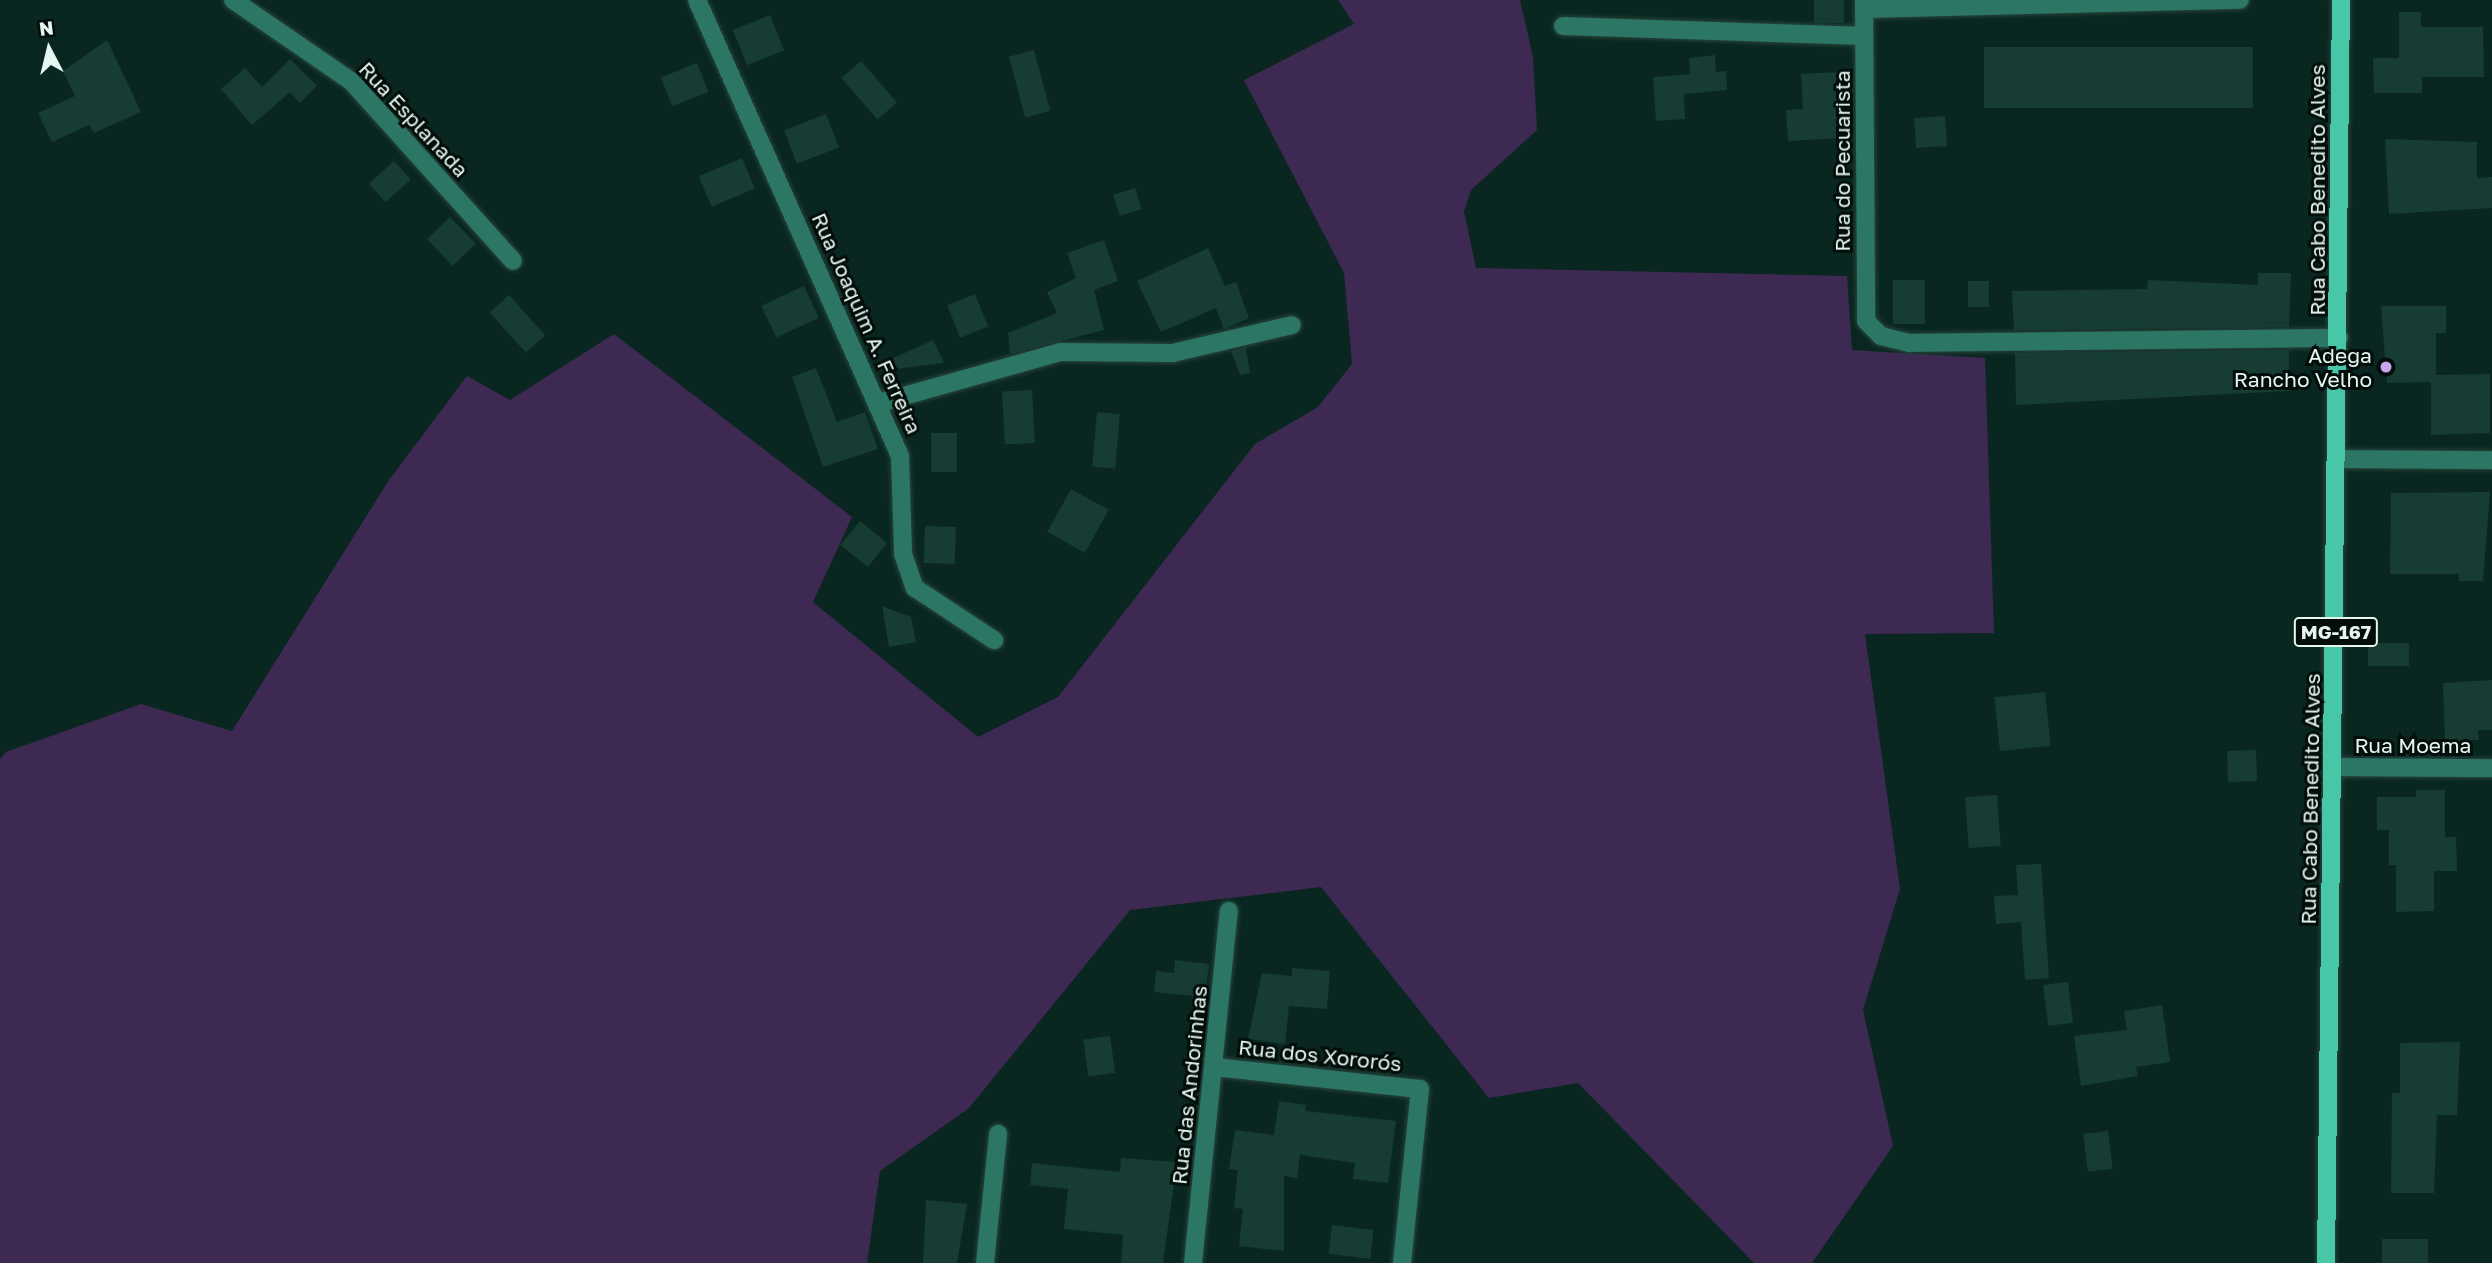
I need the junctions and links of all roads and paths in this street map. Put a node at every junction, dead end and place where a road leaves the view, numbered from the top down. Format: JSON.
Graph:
{"nodes":[{"id":1,"x":233,"y":0,"type":"edge"},
{"id":2,"x":697,"y":0,"type":"edge"},
{"id":3,"x":2240,"y":0,"type":"edge"},
{"id":4,"x":2341,"y":0,"type":"edge"},
{"id":5,"x":1864,"y":5,"type":"edge"},
{"id":6,"x":1563,"y":26,"type":"dead end"},
{"id":7,"x":1864,"y":36,"type":"junction"},
{"id":8,"x":513,"y":261,"type":"dead end"},
{"id":9,"x":1292,"y":325,"type":"dead end"},
{"id":10,"x":2339,"y":338,"type":"junction"},
{"id":11,"x":879,"y":403,"type":"junction"},
{"id":12,"x":2338,"y":459,"type":"junction"},
{"id":13,"x":2492,"y":460,"type":"edge"},
{"id":14,"x":994,"y":640,"type":"dead end"},
{"id":15,"x":2334,"y":767,"type":"junction"},
{"id":16,"x":2492,"y":768,"type":"edge"},
{"id":17,"x":1229,"y":911,"type":"dead end"},
{"id":18,"x":1214,"y":1067,"type":"junction"},
{"id":19,"x":999,"y":1134,"type":"dead end"},
{"id":20,"x":985,"y":1263,"type":"edge"},
{"id":21,"x":1193,"y":1263,"type":"edge"},
{"id":22,"x":1402,"y":1263,"type":"edge"},
{"id":23,"x":2326,"y":1263,"type":"edge"}],
"edges":[{"from":1,"to":8,"type":"street","name":"Rua Esplanada"},
{"from":2,"to":11,"type":"street","name":"Rua Joaquim A. Ferreira"},
{"from":3,"to":5,"type":"street"},
{"from":4,"to":10,"type":"main road","name":"Rua Cabo Benedito Alves","number":"MG-167"},
{"from":5,"to":7,"type":"street","name":"Rua do Pecuarista"},
{"from":6,"to":7,"type":"street"},
{"from":7,"to":10,"type":"street","name":"Rua do Pecuarista"},
{"from":9,"to":11,"type":"street"},
{"from":10,"to":12,"type":"main road","name":"Rua Cabo Benedito Alves","number":"MG-167"},
{"from":11,"to":14,"type":"street","name":"Rua Joaquim A. Ferreira"},
{"from":12,"to":13,"type":"street"},
{"from":12,"to":15,"type":"main road","name":"Rua Cabo Benedito Alves","number":"MG-167"},
{"from":15,"to":16,"type":"street","name":"Rua Moema"},
{"from":15,"to":23,"type":"main road","name":"Rua Cabo Benedito Alves","number":"MG-167"},
{"from":17,"to":18,"type":"street","name":"Rua das Andorinhas"},
{"from":18,"to":21,"type":"street","name":"Rua das Andorinhas"},
{"from":18,"to":22,"type":"street","name":"Rua dos Xororós"},
{"from":19,"to":20,"type":"street"}]}
